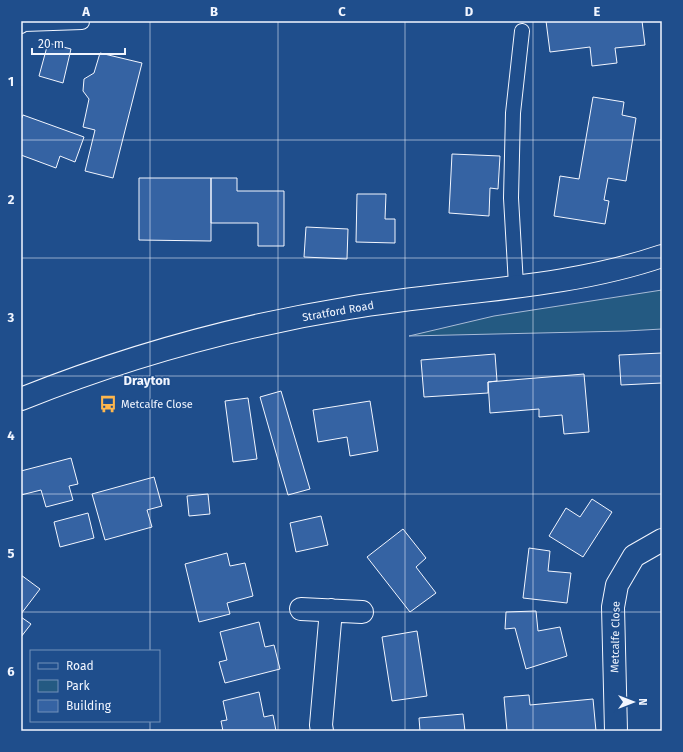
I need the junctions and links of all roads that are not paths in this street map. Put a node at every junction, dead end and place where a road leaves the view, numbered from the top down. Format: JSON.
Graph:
{"nodes":[{"id":1,"x":82,"y":22,"type":"dead end"},
{"id":2,"x":21,"y":26,"type":"edge"},
{"id":3,"x":522,"y":31,"type":"dead end"},
{"id":4,"x":662,"y":256,"type":"edge"},
{"id":5,"x":516,"y":285,"type":"junction"},
{"id":6,"x":21,"y":398,"type":"edge"},
{"id":7,"x":662,"y":540,"type":"edge"},
{"id":8,"x":301,"y":609,"type":"dead end"},
{"id":9,"x":331,"y":610,"type":"junction"},
{"id":10,"x":362,"y":612,"type":"dead end"},
{"id":11,"x":322,"y":731,"type":"edge"},
{"id":12,"x":616,"y":731,"type":"edge"}],
"edges":[{"from":1,"to":2,"type":"lane"},
{"from":3,"to":5,"type":"lane"},
{"from":4,"to":5,"type":"main road","name":"Stratford Road"},
{"from":5,"to":6,"type":"main road","name":"Stratford Road"},
{"from":7,"to":12,"type":"main road","name":"Metcalfe Close"},
{"from":8,"to":9,"type":"main road"},
{"from":9,"to":10,"type":"main road"},
{"from":9,"to":11,"type":"main road"}]}
